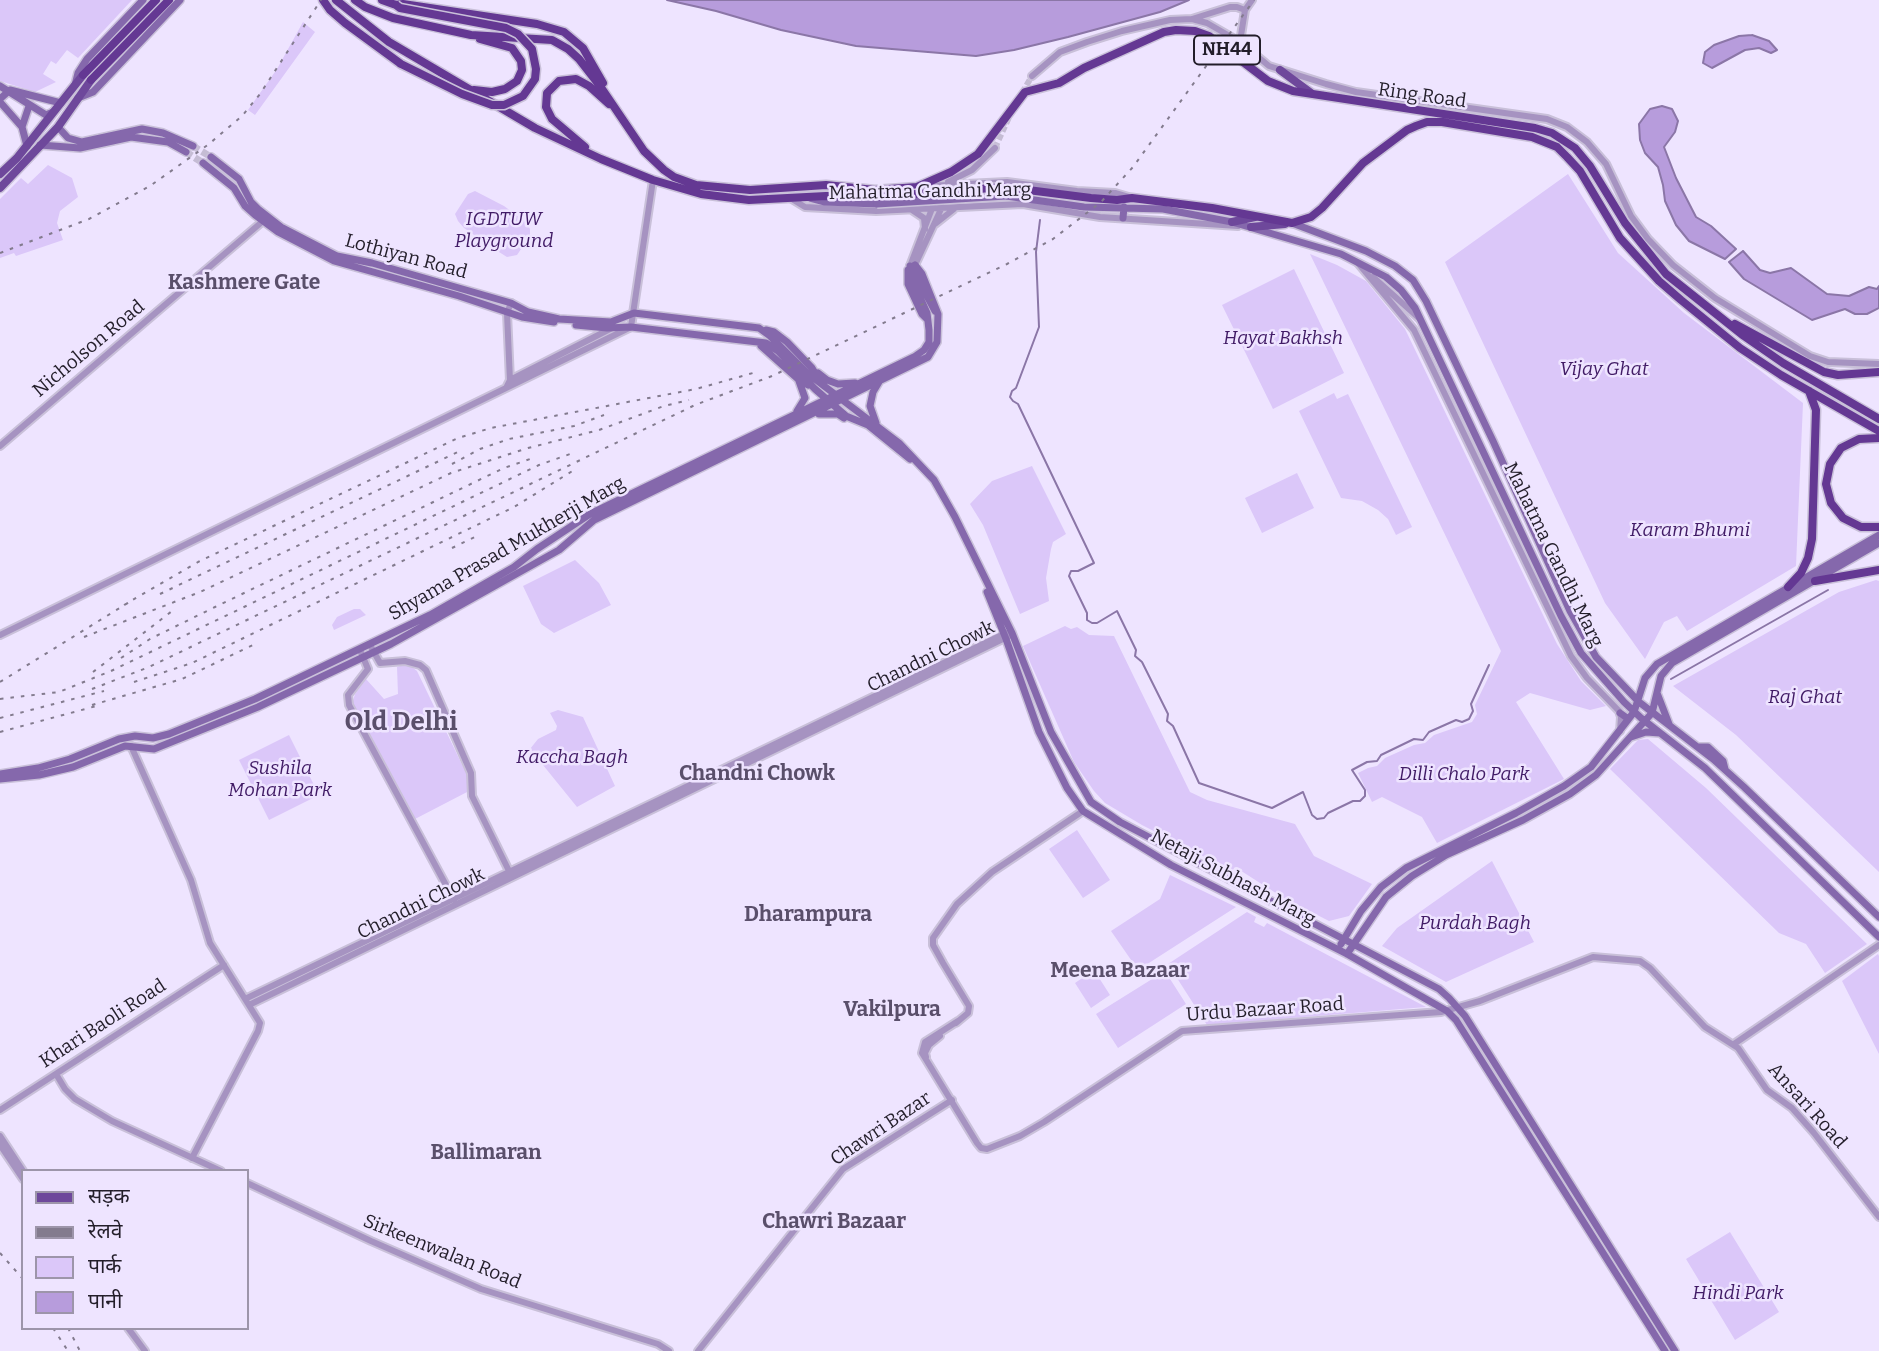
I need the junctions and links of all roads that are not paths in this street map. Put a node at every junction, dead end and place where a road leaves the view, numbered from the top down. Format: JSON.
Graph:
{"nodes":[{"id":1,"x":143,"y":0,"type":"edge"},
{"id":2,"x":156,"y":0,"type":"edge"},
{"id":3,"x":169,"y":0,"type":"edge"},
{"id":4,"x":180,"y":0,"type":"edge"},
{"id":5,"x":323,"y":0,"type":"edge"},
{"id":6,"x":336,"y":0,"type":"edge"},
{"id":7,"x":355,"y":0,"type":"edge"},
{"id":8,"x":382,"y":0,"type":"edge"},
{"id":9,"x":1250,"y":1,"type":"edge"},
{"id":10,"x":396,"y":5,"type":"junction"},
{"id":11,"x":1243,"y":9,"type":"junction"},
{"id":12,"x":1192,"y":19,"type":"junction"},
{"id":13,"x":471,"y":35,"type":"junction"},
{"id":14,"x":1240,"y":42,"type":"junction"},
{"id":15,"x":1280,"y":70,"type":"junction"},
{"id":16,"x":87,"y":78,"type":"junction"},
{"id":17,"x":1033,"y":78,"type":"tunnel mouth"},
{"id":18,"x":75,"y":86,"type":"junction"},
{"id":19,"x":466,"y":88,"type":"junction"},
{"id":20,"x":3,"y":89,"type":"edge"},
{"id":21,"x":1311,"y":93,"type":"junction"},
{"id":22,"x":78,"y":99,"type":"junction"},
{"id":23,"x":0,"y":101,"type":"edge"},
{"id":24,"x":29,"y":106,"type":"junction"},
{"id":25,"x":59,"y":106,"type":"junction"},
{"id":26,"x":619,"y":113,"type":"junction"},
{"id":27,"x":22,"y":127,"type":"junction"},
{"id":28,"x":58,"y":127,"type":"junction"},
{"id":29,"x":40,"y":145,"type":"junction"},
{"id":30,"x":27,"y":146,"type":"junction"},
{"id":31,"x":193,"y":146,"type":"tunnel mouth"},
{"id":32,"x":186,"y":152,"type":"tunnel mouth"},
{"id":33,"x":211,"y":157,"type":"tunnel mouth"},
{"id":34,"x":601,"y":159,"type":"junction"},
{"id":35,"x":203,"y":163,"type":"tunnel mouth"},
{"id":36,"x":951,"y":172,"type":"junction"},
{"id":37,"x":0,"y":174,"type":"edge"},
{"id":38,"x":653,"y":180,"type":"junction"},
{"id":39,"x":947,"y":183,"type":"junction"},
{"id":40,"x":956,"y":184,"type":"junction"},
{"id":41,"x":918,"y":187,"type":"junction"},
{"id":42,"x":0,"y":188,"type":"edge"},
{"id":43,"x":1077,"y":191,"type":"junction"},
{"id":44,"x":1063,"y":194,"type":"junction"},
{"id":45,"x":1132,"y":198,"type":"junction"},
{"id":46,"x":792,"y":199,"type":"junction"},
{"id":47,"x":826,"y":199,"type":"junction"},
{"id":48,"x":1120,"y":204,"type":"junction"},
{"id":49,"x":959,"y":207,"type":"junction"},
{"id":50,"x":932,"y":208,"type":"junction"},
{"id":51,"x":942,"y":208,"type":"junction"},
{"id":52,"x":912,"y":210,"type":"junction"},
{"id":53,"x":1258,"y":216,"type":"junction"},
{"id":54,"x":1123,"y":218,"type":"junction"},
{"id":55,"x":263,"y":221,"type":"junction"},
{"id":56,"x":1232,"y":222,"type":"junction"},
{"id":57,"x":1292,"y":223,"type":"junction"},
{"id":58,"x":929,"y":227,"type":"junction"},
{"id":59,"x":1251,"y":227,"type":"junction"},
{"id":60,"x":1356,"y":261,"type":"junction"},
{"id":61,"x":912,"y":266,"type":"junction"},
{"id":62,"x":1368,"y":274,"type":"junction"},
{"id":63,"x":1695,"y":289,"type":"junction"},
{"id":64,"x":511,"y":303,"type":"junction"},
{"id":65,"x":634,"y":311,"type":"junction"},
{"id":66,"x":508,"y":313,"type":"junction"},
{"id":67,"x":1719,"y":316,"type":"junction"},
{"id":68,"x":624,"y":317,"type":"junction"},
{"id":69,"x":1421,"y":320,"type":"junction"},
{"id":70,"x":706,"y":322,"type":"junction"},
{"id":71,"x":723,"y":324,"type":"junction"},
{"id":72,"x":631,"y":327,"type":"junction"},
{"id":73,"x":611,"y":328,"type":"junction"},
{"id":74,"x":759,"y":328,"type":"junction"},
{"id":75,"x":704,"y":335,"type":"junction"},
{"id":76,"x":722,"y":338,"type":"junction"},
{"id":77,"x":754,"y":341,"type":"junction"},
{"id":78,"x":1879,"y":363,"type":"edge"},
{"id":79,"x":812,"y":368,"type":"junction"},
{"id":80,"x":1879,"y":372,"type":"edge"},
{"id":81,"x":799,"y":380,"type":"junction"},
{"id":82,"x":821,"y":382,"type":"junction"},
{"id":83,"x":863,"y":382,"type":"junction"},
{"id":84,"x":879,"y":382,"type":"junction"},
{"id":85,"x":510,"y":384,"type":"junction"},
{"id":86,"x":815,"y":389,"type":"junction"},
{"id":87,"x":1810,"y":391,"type":"junction"},
{"id":88,"x":840,"y":397,"type":"junction"},
{"id":89,"x":829,"y":402,"type":"junction"},
{"id":90,"x":792,"y":416,"type":"junction"},
{"id":91,"x":805,"y":418,"type":"junction"},
{"id":92,"x":1879,"y":419,"type":"edge"},
{"id":93,"x":868,"y":425,"type":"junction"},
{"id":94,"x":877,"y":426,"type":"junction"},
{"id":95,"x":1879,"y":431,"type":"edge"},
{"id":96,"x":1879,"y":438,"type":"edge"},
{"id":97,"x":0,"y":446,"type":"edge"},
{"id":98,"x":1879,"y":527,"type":"edge"},
{"id":99,"x":1879,"y":535,"type":"edge"},
{"id":100,"x":1879,"y":543,"type":"edge"},
{"id":101,"x":1879,"y":570,"type":"edge"},
{"id":102,"x":1812,"y":578,"type":"junction"},
{"id":103,"x":1788,"y":587,"type":"junction"},
{"id":104,"x":0,"y":635,"type":"edge"},
{"id":105,"x":1007,"y":635,"type":"junction"},
{"id":106,"x":372,"y":649,"type":"junction"},
{"id":107,"x":362,"y":654,"type":"junction"},
{"id":108,"x":382,"y":663,"type":"junction"},
{"id":109,"x":367,"y":670,"type":"junction"},
{"id":110,"x":1605,"y":681,"type":"junction"},
{"id":111,"x":1597,"y":689,"type":"junction"},
{"id":112,"x":1657,"y":692,"type":"junction"},
{"id":113,"x":1624,"y":702,"type":"junction"},
{"id":114,"x":1639,"y":702,"type":"junction"},
{"id":115,"x":1634,"y":712,"type":"junction"},
{"id":116,"x":1652,"y":713,"type":"junction"},
{"id":117,"x":1644,"y":721,"type":"junction"},
{"id":118,"x":1623,"y":723,"type":"junction"},
{"id":119,"x":1669,"y":725,"type":"junction"},
{"id":120,"x":1660,"y":733,"type":"junction"},
{"id":121,"x":1630,"y":737,"type":"junction"},
{"id":122,"x":127,"y":738,"type":"junction"},
{"id":123,"x":131,"y":747,"type":"junction"},
{"id":124,"x":0,"y":776,"type":"edge"},
{"id":125,"x":1083,"y":811,"type":"junction"},
{"id":126,"x":510,"y":875,"type":"junction"},
{"id":127,"x":454,"y":902,"type":"junction"},
{"id":128,"x":1879,"y":917,"type":"edge"},
{"id":129,"x":1879,"y":937,"type":"edge"},
{"id":130,"x":1343,"y":940,"type":"junction"},
{"id":131,"x":1879,"y":945,"type":"edge"},
{"id":132,"x":1354,"y":946,"type":"junction"},
{"id":133,"x":1338,"y":950,"type":"junction"},
{"id":134,"x":1347,"y":954,"type":"junction"},
{"id":135,"x":224,"y":965,"type":"junction"},
{"id":136,"x":247,"y":1002,"type":"junction"},
{"id":137,"x":1458,"y":1007,"type":"junction"},
{"id":138,"x":1447,"y":1011,"type":"junction"},
{"id":139,"x":1734,"y":1044,"type":"junction"},
{"id":140,"x":56,"y":1074,"type":"junction"},
{"id":141,"x":952,"y":1100,"type":"junction"},
{"id":142,"x":0,"y":1110,"type":"edge"},
{"id":143,"x":0,"y":1136,"type":"edge"},
{"id":144,"x":0,"y":1144,"type":"edge"},
{"id":145,"x":192,"y":1158,"type":"junction"},
{"id":146,"x":22,"y":1169,"type":"edge"},
{"id":147,"x":217,"y":1169,"type":"edge"},
{"id":148,"x":21,"y":1176,"type":"edge"},
{"id":149,"x":248,"y":1183,"type":"edge"},
{"id":150,"x":1879,"y":1217,"type":"edge"},
{"id":151,"x":127,"y":1330,"type":"edge"},
{"id":152,"x":143,"y":1351,"type":"edge"},
{"id":153,"x":669,"y":1351,"type":"edge"},
{"id":154,"x":698,"y":1351,"type":"edge"},
{"id":155,"x":1665,"y":1351,"type":"edge"},
{"id":156,"x":1675,"y":1351,"type":"edge"}],
"edges":[{"from":1,"to":18,"type":"main road"},
{"from":2,"to":16,"type":"highway"},
{"from":3,"to":16,"type":"highway"},
{"from":4,"to":22,"type":"main road"},
{"from":5,"to":10,"type":"highway","bridge":true},
{"from":6,"to":19,"type":"highway","name":"Mahatma Gandhi Marg"},
{"from":7,"to":13,"type":"highway","name":"Mahatma Gandhi Marg"},
{"from":8,"to":10,"type":"highway"},
{"from":9,"to":11,"type":"street"},
{"from":10,"to":26,"type":"highway","bridge":true},
{"from":11,"to":12,"type":"street"},
{"from":11,"to":14,"type":"street"},
{"from":12,"to":14,"type":"street"},
{"from":12,"to":17,"type":"street"},
{"from":13,"to":19,"type":"highway","name":"Mahatma Gandhi Marg"},
{"from":13,"to":26,"type":"highway","name":"Mahatma Gandhi Marg"},
{"from":14,"to":15,"type":"street"},
{"from":15,"to":21,"type":"main road"},
{"from":15,"to":63,"type":"street"},
{"from":16,"to":18,"type":"main road"},
{"from":16,"to":22,"type":"main road"},
{"from":18,"to":25,"type":"main road"},
{"from":19,"to":34,"type":"highway","name":"Mahatma Gandhi Marg"},
{"from":20,"to":23,"type":"main road"},
{"from":20,"to":24,"type":"main road"},
{"from":20,"to":25,"type":"main road"},
{"from":21,"to":36,"type":"highway","name":"Ring Road","number":"NH44"},
{"from":21,"to":63,"type":"highway","name":"Ring Road","number":"NH44"},
{"from":22,"to":28,"type":"main road"},
{"from":23,"to":27,"type":"main road"},
{"from":24,"to":25,"type":"main road"},
{"from":24,"to":27,"type":"main road"},
{"from":25,"to":30,"type":"main road"},
{"from":26,"to":34,"type":"highway"},
{"from":26,"to":41,"type":"highway","name":"Mahatma Gandhi Marg"},
{"from":27,"to":30,"type":"main road"},
{"from":28,"to":29,"type":"main road"},
{"from":28,"to":31,"type":"main road"},
{"from":29,"to":32,"type":"main road"},
{"from":29,"to":42,"type":"main road"},
{"from":30,"to":37,"type":"main road"},
{"from":33,"to":64,"type":"main road","name":"Lothiyan Road"},
{"from":34,"to":38,"type":"highway","name":"Mahatma Gandhi Marg"},
{"from":35,"to":55,"type":"main road","name":"Lothiyan Road"},
{"from":36,"to":39,"type":"street"},
{"from":36,"to":41,"type":"highway","name":"Ring Road","number":"NH44"},
{"from":38,"to":46,"type":"highway","name":"Mahatma Gandhi Marg"},
{"from":38,"to":65,"type":"street"},
{"from":39,"to":40,"type":"street"},
{"from":39,"to":40,"type":"street"},
{"from":39,"to":41,"type":"street"},
{"from":39,"to":50,"type":"street"},
{"from":40,"to":43,"type":"street"},
{"from":40,"to":51,"type":"street"},
{"from":41,"to":52,"type":"street"},
{"from":43,"to":44,"type":"highway"},
{"from":43,"to":45,"type":"street"},
{"from":44,"to":47,"type":"highway","bridge":true},
{"from":44,"to":48,"type":"highway"},
{"from":45,"to":48,"type":"highway"},
{"from":45,"to":53,"type":"highway"},
{"from":46,"to":47,"type":"highway"},
{"from":46,"to":52,"type":"street","name":"Mahatma Gandhi Marg"},
{"from":47,"to":48,"type":"main road","name":"Mahatma Gandhi Marg","bridge":true},
{"from":48,"to":54,"type":"main road"},
{"from":48,"to":56,"type":"main road","name":"Mahatma Gandhi Marg"},
{"from":49,"to":51,"type":"street","name":"Mahatma Gandhi Marg"},
{"from":49,"to":54,"type":"street","name":"Mahatma Gandhi Marg"},
{"from":49,"to":58,"type":"street"},
{"from":50,"to":51,"type":"street","name":"Mahatma Gandhi Marg"},
{"from":50,"to":52,"type":"street","name":"Mahatma Gandhi Marg"},
{"from":50,"to":58,"type":"street"},
{"from":51,"to":58,"type":"street"},
{"from":52,"to":58,"type":"street"},
{"from":53,"to":56,"type":"main road"},
{"from":53,"to":57,"type":"highway"},
{"from":54,"to":59,"type":"street","name":"Mahatma Gandhi Marg"},
{"from":55,"to":66,"type":"main road","name":"Lothiyan Road"},
{"from":55,"to":97,"type":"street","name":"Nicholson Road"},
{"from":56,"to":59,"type":"main road","name":"Mahatma Gandhi Marg"},
{"from":57,"to":59,"type":"main road"},
{"from":57,"to":87,"type":"highway","name":"Ring Road"},
{"from":57,"to":114,"type":"main road","name":"Mahatma Gandhi Marg"},
{"from":58,"to":61,"type":"street"},
{"from":59,"to":60,"type":"main road","name":"Mahatma Gandhi Marg"},
{"from":60,"to":62,"type":"street"},
{"from":60,"to":69,"type":"main road","name":"Mahatma Gandhi Marg"},
{"from":61,"to":83,"type":"main road"},
{"from":61,"to":84,"type":"main road"},
{"from":62,"to":69,"type":"street"},
{"from":62,"to":111,"type":"street"},
{"from":63,"to":67,"type":"highway","name":"Ring Road","number":"NH44"},
{"from":63,"to":78,"type":"street"},
{"from":64,"to":66,"type":"street"},
{"from":64,"to":68,"type":"main road","name":"Lothiyan Road"},
{"from":65,"to":68,"type":"main road","name":"Lothiyan Road"},
{"from":65,"to":70,"type":"main road"},
{"from":65,"to":72,"type":"street"},
{"from":66,"to":73,"type":"main road","name":"Lothiyan Road"},
{"from":66,"to":85,"type":"street"},
{"from":67,"to":80,"type":"highway"},
{"from":67,"to":92,"type":"highway","name":"Ring Road","number":"NH44"},
{"from":68,"to":73,"type":"street"},
{"from":69,"to":110,"type":"main road","name":"Mahatma Gandhi Marg"},
{"from":70,"to":71,"type":"main road"},
{"from":70,"to":75,"type":"main road"},
{"from":71,"to":74,"type":"main road"},
{"from":71,"to":76,"type":"main road"},
{"from":72,"to":73,"type":"main road","name":"Lothiyan Road"},
{"from":72,"to":75,"type":"main road","name":"Lothiyan Road"},
{"from":72,"to":85,"type":"street"},
{"from":73,"to":85,"type":"street"},
{"from":74,"to":79,"type":"main road"},
{"from":74,"to":82,"type":"main road","name":"Netaji Subhash Marg"},
{"from":75,"to":76,"type":"main road","name":"Lothiyan Road"},
{"from":76,"to":77,"type":"main road","name":"Lothiyan Road"},
{"from":77,"to":81,"type":"main road"},
{"from":77,"to":86,"type":"main road"},
{"from":79,"to":82,"type":"main road"},
{"from":79,"to":83,"type":"main road"},
{"from":81,"to":86,"type":"main road"},
{"from":81,"to":90,"type":"main road"},
{"from":82,"to":88,"type":"main road","name":"Netaji Subhash Marg"},
{"from":83,"to":88,"type":"main road"},
{"from":84,"to":88,"type":"main road"},
{"from":84,"to":94,"type":"main road"},
{"from":85,"to":104,"type":"street"},
{"from":86,"to":89,"type":"main road","name":"Netaji Subhash Marg"},
{"from":87,"to":95,"type":"highway","name":"Ring Road"},
{"from":87,"to":103,"type":"highway"},
{"from":88,"to":89,"type":"main road"},
{"from":88,"to":94,"type":"main road","name":"Netaji Subhash Marg"},
{"from":89,"to":90,"type":"main road","name":"Shyama Prasad Mukherji Marg"},
{"from":89,"to":91,"type":"main road","name":"Shyama Prasad Mukherji Marg"},
{"from":89,"to":93,"type":"main road","name":"Netaji Subhash Marg"},
{"from":90,"to":106,"type":"main road","name":"Shyama Prasad Mukherji Marg"},
{"from":91,"to":93,"type":"main road"},
{"from":91,"to":106,"type":"main road","name":"Shyama Prasad Mukherji Marg"},
{"from":93,"to":105,"type":"main road","name":"Netaji Subhash Marg"},
{"from":94,"to":105,"type":"main road","name":"Netaji Subhash Marg"},
{"from":96,"to":98,"type":"highway"},
{"from":99,"to":102,"type":"main road"},
{"from":100,"to":102,"type":"main road"},
{"from":101,"to":102,"type":"highway"},
{"from":102,"to":103,"type":"main road"},
{"from":102,"to":112,"type":"main road"},
{"from":103,"to":114,"type":"main road"},
{"from":105,"to":125,"type":"main road","name":"Netaji Subhash Marg"},
{"from":105,"to":126,"type":"street","name":"Chandni Chowk"},
{"from":105,"to":130,"type":"main road","name":"Netaji Subhash Marg"},
{"from":106,"to":107,"type":"main road","name":"Shyama Prasad Mukherji Marg"},
{"from":106,"to":108,"type":"street"},
{"from":107,"to":109,"type":"street"},
{"from":107,"to":122,"type":"main road","name":"Shyama Prasad Mukherji Marg"},
{"from":107,"to":123,"type":"main road","name":"Shyama Prasad Mukherji Marg"},
{"from":108,"to":109,"type":"street"},
{"from":108,"to":126,"type":"street"},
{"from":109,"to":127,"type":"street"},
{"from":110,"to":111,"type":"main road"},
{"from":110,"to":113,"type":"main road","name":"Mahatma Gandhi Marg"},
{"from":111,"to":118,"type":"street"},
{"from":112,"to":116,"type":"main road"},
{"from":112,"to":119,"type":"main road"},
{"from":113,"to":115,"type":"main road","name":"Mahatma Gandhi Marg"},
{"from":113,"to":118,"type":"main road"},
{"from":114,"to":115,"type":"main road"},
{"from":114,"to":116,"type":"main road","name":"Mahatma Gandhi Marg"},
{"from":115,"to":117,"type":"main road","name":"Mahatma Gandhi Marg"},
{"from":115,"to":118,"type":"main road"},
{"from":116,"to":117,"type":"main road"},
{"from":116,"to":119,"type":"main road","name":"Mahatma Gandhi Marg"},
{"from":117,"to":120,"type":"main road","name":"Mahatma Gandhi Marg"},
{"from":117,"to":121,"type":"main road"},
{"from":118,"to":130,"type":"main road"},
{"from":119,"to":128,"type":"main road","name":"Mahatma Gandhi Marg"},
{"from":120,"to":121,"type":"main road"},
{"from":120,"to":129,"type":"main road","name":"Mahatma Gandhi Marg"},
{"from":121,"to":132,"type":"main road"},
{"from":122,"to":123,"type":"street"},
{"from":122,"to":124,"type":"main road","name":"Shyama Prasad Mukherji Marg"},
{"from":123,"to":124,"type":"main road","name":"Shyama Prasad Mukherji Marg"},
{"from":123,"to":135,"type":"street"},
{"from":125,"to":133,"type":"main road","name":"Netaji Subhash Marg"},
{"from":125,"to":141,"type":"street"},
{"from":126,"to":127,"type":"street","name":"Chandni Chowk"},
{"from":127,"to":136,"type":"street","name":"Chandni Chowk"},
{"from":130,"to":132,"type":"main road","name":"Netaji Subhash Marg"},
{"from":130,"to":133,"type":"main road"},
{"from":131,"to":139,"type":"street"},
{"from":132,"to":134,"type":"main road"},
{"from":132,"to":137,"type":"main road","name":"Netaji Subhash Marg"},
{"from":133,"to":134,"type":"main road","name":"Netaji Subhash Marg"},
{"from":134,"to":138,"type":"main road","name":"Netaji Subhash Marg"},
{"from":135,"to":136,"type":"street"},
{"from":135,"to":140,"type":"street","name":"Khari Baoli Road"},
{"from":136,"to":145,"type":"street"},
{"from":137,"to":138,"type":"street","name":"Ansari Road"},
{"from":137,"to":139,"type":"street","name":"Ansari Road"},
{"from":137,"to":156,"type":"main road","name":"Netaji Subhash Marg"},
{"from":138,"to":141,"type":"street","name":"Urdu Bazaar Road"},
{"from":138,"to":155,"type":"main road","name":"Netaji Subhash Marg"},
{"from":139,"to":150,"type":"street","name":"Ansari Road"},
{"from":140,"to":142,"type":"street","name":"Khari Baoli Road"},
{"from":140,"to":145,"type":"street"},
{"from":141,"to":154,"type":"street","name":"Chawri Bazar"},
{"from":143,"to":146,"type":"street"},
{"from":144,"to":148,"type":"street"},
{"from":145,"to":147,"type":"street"},
{"from":149,"to":153,"type":"street","name":"Sirkeenwalan Road"},
{"from":151,"to":152,"type":"street"}]}
